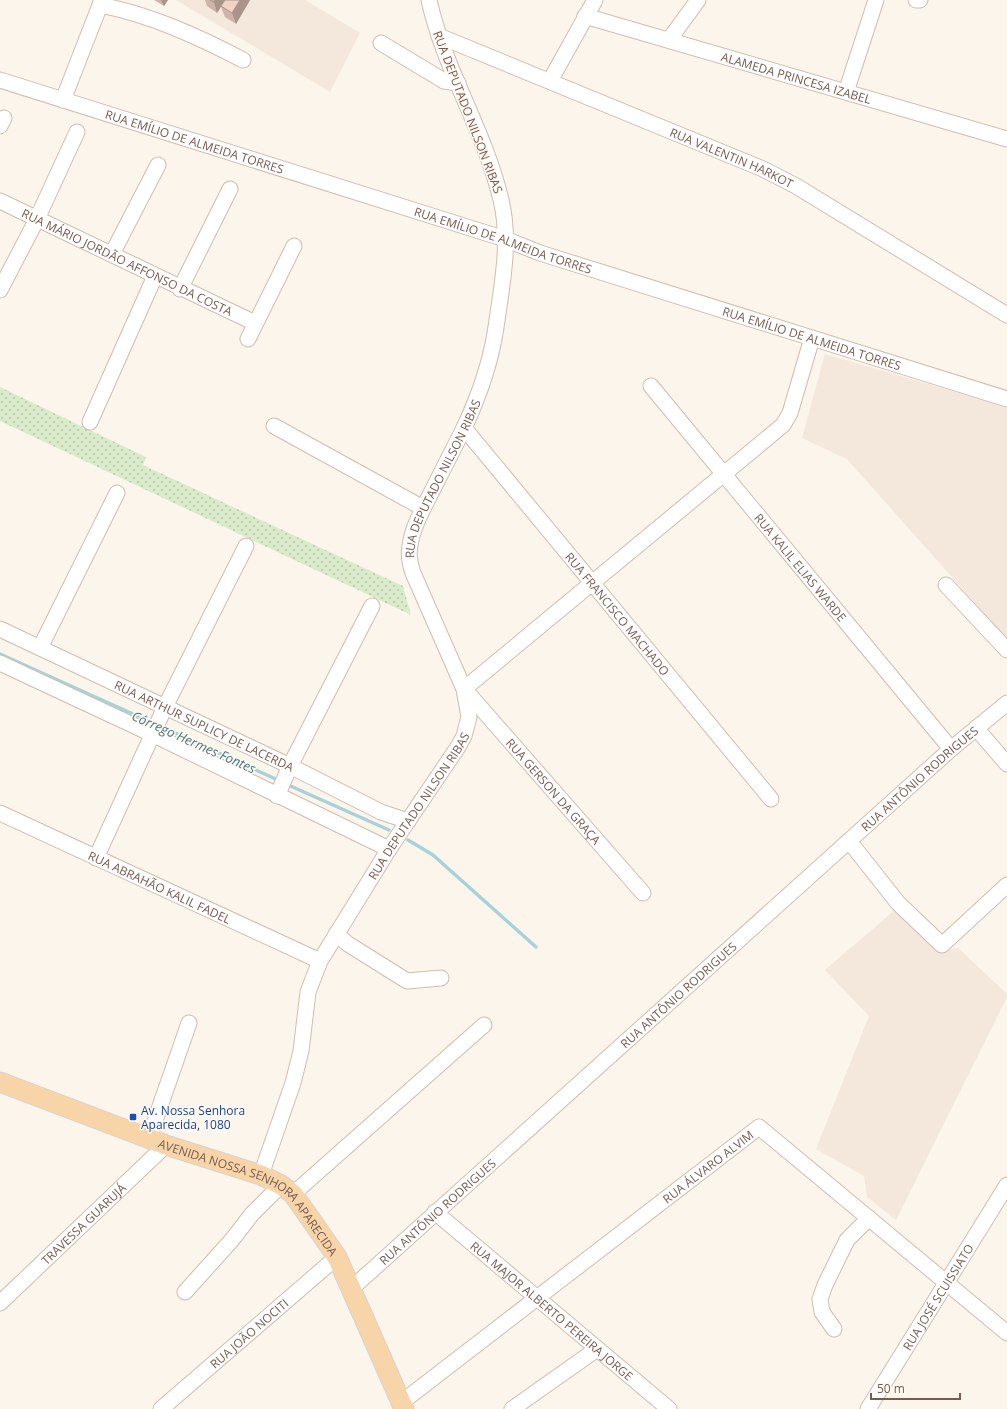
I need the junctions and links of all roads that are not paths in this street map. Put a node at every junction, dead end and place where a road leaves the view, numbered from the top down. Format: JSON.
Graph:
{"nodes":[{"id":1,"x":429,"y":0,"type":"edge"},
{"id":2,"x":595,"y":0,"type":"edge"},
{"id":3,"x":698,"y":0,"type":"edge"},
{"id":4,"x":876,"y":0,"type":"edge"},
{"id":5,"x":916,"y":0,"type":"edge"},
{"id":6,"x":920,"y":0,"type":"edge"},
{"id":7,"x":101,"y":2,"type":"edge"},
{"id":8,"x":585,"y":16,"type":"junction"},
{"id":9,"x":439,"y":36,"type":"junction"},
{"id":10,"x":668,"y":40,"type":"junction"},
{"id":11,"x":381,"y":43,"type":"dead end"},
{"id":12,"x":243,"y":60,"type":"dead end"},
{"id":13,"x":0,"y":80,"type":"edge"},
{"id":14,"x":550,"y":81,"type":"junction"},
{"id":15,"x":458,"y":83,"type":"junction"},
{"id":16,"x":846,"y":92,"type":"junction"},
{"id":17,"x":63,"y":100,"type":"junction"},
{"id":18,"x":78,"y":132,"type":"dead end"},
{"id":19,"x":1007,"y":139,"type":"edge"},
{"id":20,"x":158,"y":165,"type":"dead end"},
{"id":21,"x":230,"y":189,"type":"dead end"},
{"id":22,"x":0,"y":201,"type":"edge"},
{"id":23,"x":37,"y":219,"type":"junction"},
{"id":24,"x":505,"y":240,"type":"junction"},
{"id":25,"x":294,"y":246,"type":"dead end"},
{"id":26,"x":112,"y":254,"type":"junction"},
{"id":27,"x":155,"y":276,"type":"junction"},
{"id":28,"x":180,"y":289,"type":"junction"},
{"id":29,"x":0,"y":290,"type":"edge"},
{"id":30,"x":1007,"y":315,"type":"edge"},
{"id":31,"x":255,"y":323,"type":"junction"},
{"id":32,"x":812,"y":338,"type":"junction"},
{"id":33,"x":248,"y":339,"type":"dead end"},
{"id":34,"x":651,"y":386,"type":"dead end"},
{"id":35,"x":1007,"y":399,"type":"edge"},
{"id":36,"x":90,"y":422,"type":"dead end"},
{"id":37,"x":274,"y":426,"type":"dead end"},
{"id":38,"x":464,"y":428,"type":"junction"},
{"id":39,"x":724,"y":474,"type":"junction"},
{"id":40,"x":116,"y":493,"type":"dead end"},
{"id":41,"x":423,"y":508,"type":"junction"},
{"id":42,"x":246,"y":546,"type":"dead end"},
{"id":43,"x":592,"y":583,"type":"junction"},
{"id":44,"x":946,"y":585,"type":"dead end"},
{"id":45,"x":372,"y":606,"type":"dead end"},
{"id":46,"x":0,"y":629,"type":"edge"},
{"id":47,"x":40,"y":648,"type":"junction"},
{"id":48,"x":1007,"y":650,"type":"edge"},
{"id":49,"x":0,"y":664,"type":"edge"},
{"id":50,"x":464,"y":688,"type":"junction"},
{"id":51,"x":1007,"y":703,"type":"edge"},
{"id":52,"x":165,"y":707,"type":"junction"},
{"id":53,"x":976,"y":728,"type":"junction"},
{"id":54,"x":152,"y":734,"type":"junction"},
{"id":55,"x":951,"y":749,"type":"junction"},
{"id":56,"x":1007,"y":764,"type":"edge"},
{"id":57,"x":290,"y":766,"type":"junction"},
{"id":58,"x":277,"y":796,"type":"junction"},
{"id":59,"x":772,"y":799,"type":"dead end"},
{"id":60,"x":0,"y":813,"type":"edge"},
{"id":61,"x":408,"y":821,"type":"junction"},
{"id":62,"x":849,"y":841,"type":"junction"},
{"id":63,"x":389,"y":849,"type":"junction"},
{"id":64,"x":96,"y":858,"type":"junction"},
{"id":65,"x":1007,"y":885,"type":"edge"},
{"id":66,"x":643,"y":893,"type":"dead end"},
{"id":67,"x":336,"y":934,"type":"junction"},
{"id":68,"x":320,"y":961,"type":"junction"},
{"id":69,"x":441,"y":978,"type":"dead end"},
{"id":70,"x":190,"y":1024,"type":"dead end"},
{"id":71,"x":484,"y":1025,"type":"dead end"},
{"id":72,"x":0,"y":1082,"type":"edge"},
{"id":73,"x":157,"y":1141,"type":"junction"},
{"id":74,"x":261,"y":1175,"type":"junction"},
{"id":75,"x":1007,"y":1185,"type":"edge"},
{"id":76,"x":287,"y":1189,"type":"junction"},
{"id":77,"x":435,"y":1212,"type":"junction"},
{"id":78,"x":869,"y":1218,"type":"junction"},
{"id":79,"x":337,"y":1257,"type":"junction"},
{"id":80,"x":946,"y":1282,"type":"junction"},
{"id":81,"x":351,"y":1289,"type":"junction"},
{"id":82,"x":185,"y":1292,"type":"dead end"},
{"id":83,"x":536,"y":1298,"type":"junction"},
{"id":84,"x":0,"y":1303,"type":"edge"},
{"id":85,"x":834,"y":1329,"type":"dead end"},
{"id":86,"x":1007,"y":1332,"type":"edge"},
{"id":87,"x":597,"y":1349,"type":"junction"},
{"id":88,"x":403,"y":1406,"type":"edge"},
{"id":89,"x":161,"y":1409,"type":"edge"},
{"id":90,"x":512,"y":1409,"type":"edge"},
{"id":91,"x":669,"y":1409,"type":"edge"},
{"id":92,"x":868,"y":1409,"type":"edge"}],
"edges":[{"from":1,"to":9,"type":"street","name":"RUA DEPUTADO NILSON RIBAS"},
{"from":2,"to":8,"type":"street"},
{"from":3,"to":10,"type":"street"},
{"from":4,"to":16,"type":"street"},
{"from":5,"to":6,"type":"street"},
{"from":7,"to":12,"type":"street"},
{"from":7,"to":17,"type":"street"},
{"from":8,"to":10,"type":"street","name":"ALAMEDA PRINCESA IZABEL"},
{"from":8,"to":14,"type":"street"},
{"from":9,"to":14,"type":"street","name":"RUA VALENTIN HARKOT"},
{"from":9,"to":15,"type":"street","name":"RUA DEPUTADO NILSON RIBAS"},
{"from":10,"to":16,"type":"street","name":"ALAMEDA PRINCESA IZABEL"},
{"from":11,"to":15,"type":"street"},
{"from":13,"to":17,"type":"street","name":"RUA EMÍLIO DE ALMEIDA TORRES"},
{"from":14,"to":30,"type":"street","name":"RUA VALENTIN HARKOT"},
{"from":15,"to":24,"type":"street","name":"RUA DEPUTADO NILSON RIBAS"},
{"from":16,"to":19,"type":"street","name":"ALAMEDA PRINCESA IZABEL"},
{"from":17,"to":24,"type":"street","name":"RUA EMÍLIO DE ALMEIDA TORRES"},
{"from":18,"to":23,"type":"street"},
{"from":20,"to":26,"type":"street"},
{"from":21,"to":28,"type":"street"},
{"from":22,"to":23,"type":"street","name":"RUA MÁRIO JORDÃO AFFONSO DA COSTA"},
{"from":23,"to":26,"type":"street","name":"RUA MÁRIO JORDÃO AFFONSO DA COSTA"},
{"from":23,"to":29,"type":"street"},
{"from":24,"to":32,"type":"street","name":"RUA EMÍLIO DE ALMEIDA TORRES"},
{"from":24,"to":38,"type":"street","name":"RUA DEPUTADO NILSON RIBAS"},
{"from":25,"to":31,"type":"street"},
{"from":26,"to":27,"type":"street","name":"RUA MÁRIO JORDÃO AFFONSO DA COSTA"},
{"from":27,"to":28,"type":"street","name":"RUA MÁRIO JORDÃO AFFONSO DA COSTA"},
{"from":27,"to":36,"type":"street"},
{"from":28,"to":31,"type":"street","name":"RUA MÁRIO JORDÃO AFFONSO DA COSTA"},
{"from":31,"to":33,"type":"street"},
{"from":32,"to":35,"type":"street","name":"RUA EMÍLIO DE ALMEIDA TORRES"},
{"from":32,"to":39,"type":"street"},
{"from":34,"to":39,"type":"street","name":"RUA KALIL ELIAS WARDE"},
{"from":37,"to":41,"type":"street"},
{"from":38,"to":41,"type":"street","name":"RUA DEPUTADO NILSON RIBAS"},
{"from":38,"to":43,"type":"street","name":"RUA FRANCISCO MACHADO"},
{"from":39,"to":43,"type":"street"},
{"from":39,"to":55,"type":"street","name":"RUA KALIL ELIAS WARDE"},
{"from":40,"to":47,"type":"street"},
{"from":41,"to":50,"type":"street","name":"RUA DEPUTADO NILSON RIBAS"},
{"from":42,"to":52,"type":"street"},
{"from":43,"to":50,"type":"street"},
{"from":43,"to":59,"type":"street","name":"RUA FRANCISCO MACHADO"},
{"from":44,"to":48,"type":"street"},
{"from":45,"to":57,"type":"street"},
{"from":46,"to":47,"type":"street","name":"RUA ARTHUR SUPLICY DE LACERDA"},
{"from":47,"to":52,"type":"street","name":"RUA ARTHUR SUPLICY DE LACERDA"},
{"from":49,"to":54,"type":"street"},
{"from":50,"to":61,"type":"street","name":"RUA DEPUTADO NILSON RIBAS"},
{"from":50,"to":66,"type":"street","name":"RUA GERSON DA GRAÇA"},
{"from":51,"to":53,"type":"street","name":"RUA ANTÔNIO RODRIGUES"},
{"from":52,"to":54,"type":"street"},
{"from":52,"to":57,"type":"street","name":"RUA ARTHUR SUPLICY DE LACERDA"},
{"from":53,"to":55,"type":"street","name":"RUA ANTÔNIO RODRIGUES"},
{"from":53,"to":56,"type":"street"},
{"from":54,"to":58,"type":"street"},
{"from":54,"to":64,"type":"street"},
{"from":55,"to":62,"type":"street","name":"RUA ANTÔNIO RODRIGUES"},
{"from":57,"to":58,"type":"street"},
{"from":57,"to":61,"type":"street","name":"RUA ARTHUR SUPLICY DE LACERDA"},
{"from":58,"to":63,"type":"street"},
{"from":60,"to":64,"type":"street","name":"RUA ABRAHÃO KALIL FADEL"},
{"from":61,"to":63,"type":"street","name":"RUA DEPUTADO NILSON RIBAS"},
{"from":62,"to":65,"type":"street"},
{"from":62,"to":77,"type":"street","name":"RUA ANTÔNIO RODRIGUES"},
{"from":63,"to":67,"type":"street","name":"RUA DEPUTADO NILSON RIBAS"},
{"from":64,"to":68,"type":"street","name":"RUA ABRAHÃO KALIL FADEL"},
{"from":67,"to":68,"type":"street","name":"RUA DEPUTADO NILSON RIBAS"},
{"from":67,"to":69,"type":"street"},
{"from":68,"to":74,"type":"street","name":"RUA DEPUTADO NILSON RIBAS"},
{"from":70,"to":73,"type":"street"},
{"from":71,"to":76,"type":"street"},
{"from":72,"to":73,"type":"main road","name":"AVENIDA NOSSA SENHORA APARECIDA"},
{"from":73,"to":74,"type":"main road","name":"AVENIDA NOSSA SENHORA APARECIDA"},
{"from":73,"to":84,"type":"street","name":"TRAVESSA GUARUJÁ"},
{"from":74,"to":76,"type":"main road","name":"AVENIDA NOSSA SENHORA APARECIDA"},
{"from":75,"to":80,"type":"street","name":"RUA JOSÉ SCUISSIATO"},
{"from":76,"to":79,"type":"main road","name":"AVENIDA NOSSA SENHORA APARECIDA"},
{"from":76,"to":82,"type":"street"},
{"from":77,"to":81,"type":"street","name":"RUA ANTÔNIO RODRIGUES"},
{"from":77,"to":83,"type":"street","name":"RUA MAJOR ALBERTO PEREIRA JORGE"},
{"from":78,"to":80,"type":"street","name":"RUA ÁLVARO ALVIM"},
{"from":78,"to":83,"type":"street","name":"RUA ÁLVARO ALVIM"},
{"from":78,"to":85,"type":"street"},
{"from":79,"to":81,"type":"main road","name":"AVENIDA NOSSA SENHORA APARECIDA"},
{"from":79,"to":89,"type":"street","name":"RUA JOÃO NOCITI"},
{"from":80,"to":86,"type":"street","name":"RUA ÁLVARO ALVIM"},
{"from":80,"to":92,"type":"street","name":"RUA JOSÉ SCUISSIATO"},
{"from":81,"to":88,"type":"main road","name":"AVENIDA NOSSA SENHORA APARECIDA"},
{"from":83,"to":87,"type":"street","name":"RUA MAJOR ALBERTO PEREIRA JORGE"},
{"from":83,"to":88,"type":"street","name":"RUA ÁLVARO ALVIM"},
{"from":87,"to":90,"type":"street"},
{"from":87,"to":91,"type":"street","name":"RUA MAJOR ALBERTO PEREIRA JORGE"}]}
